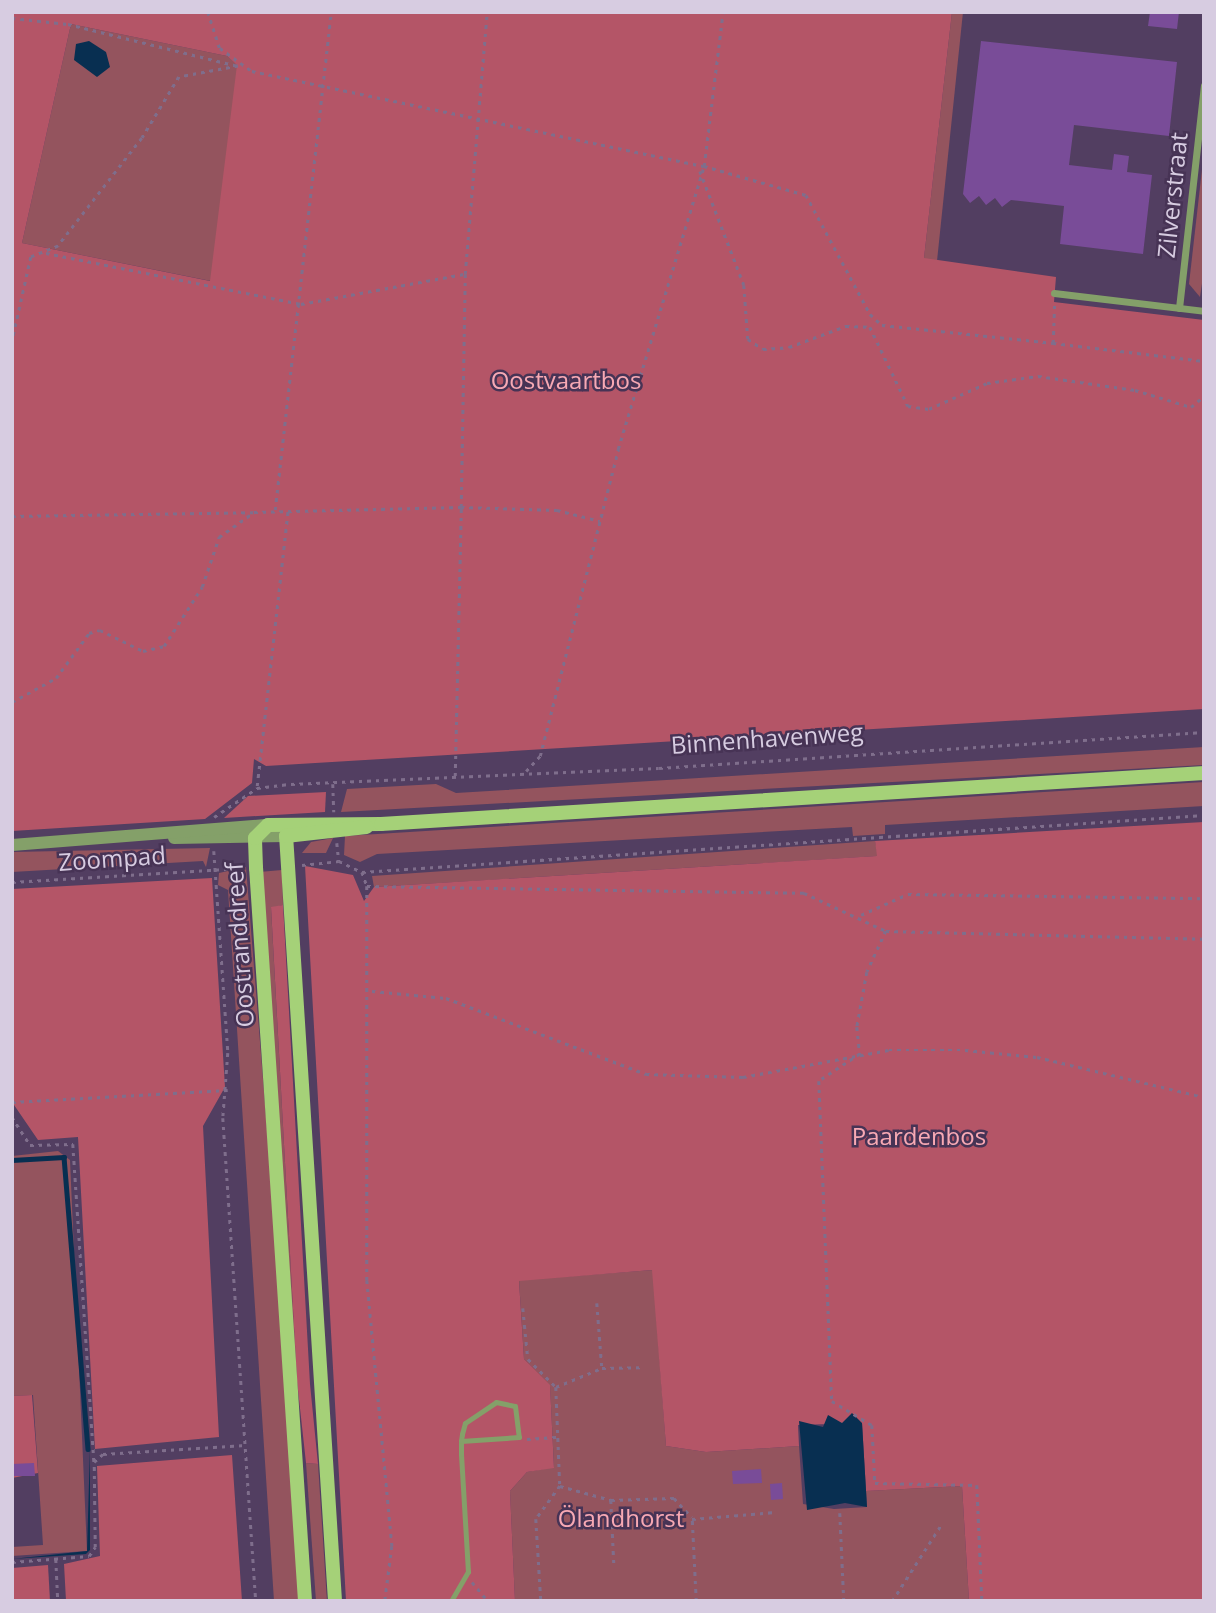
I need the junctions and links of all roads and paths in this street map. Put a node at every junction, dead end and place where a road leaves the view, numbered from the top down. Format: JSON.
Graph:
{"nodes":[{"id":1,"x":208,"y":12,"type":"edge"},
{"id":2,"x":331,"y":12,"type":"edge"},
{"id":3,"x":487,"y":12,"type":"edge"},
{"id":4,"x":723,"y":12,"type":"edge"},
{"id":5,"x":12,"y":18,"type":"edge"},
{"id":6,"x":238,"y":66,"type":"junction"},
{"id":7,"x":1204,"y":85,"type":"edge"},
{"id":8,"x":322,"y":87,"type":"junction"},
{"id":9,"x":477,"y":119,"type":"junction"},
{"id":10,"x":704,"y":166,"type":"junction"},
{"id":11,"x":700,"y":171,"type":"junction"},
{"id":12,"x":46,"y":253,"type":"junction"},
{"id":13,"x":465,"y":274,"type":"junction"},
{"id":14,"x":1054,"y":293,"type":"joint"},
{"id":15,"x":301,"y":304,"type":"junction"},
{"id":16,"x":1180,"y":308,"type":"junction"},
{"id":17,"x":1204,"y":311,"type":"edge"},
{"id":18,"x":12,"y":342,"type":"edge"},
{"id":19,"x":1053,"y":343,"type":"junction"},
{"id":20,"x":1204,"y":361,"type":"edge"},
{"id":21,"x":1204,"y":396,"type":"edge"},
{"id":22,"x":461,"y":507,"type":"junction"},
{"id":23,"x":275,"y":511,"type":"junction"},
{"id":24,"x":288,"y":511,"type":"junction"},
{"id":25,"x":254,"y":512,"type":"junction"},
{"id":26,"x":12,"y":516,"type":"edge"},
{"id":27,"x":600,"y":521,"type":"junction"},
{"id":28,"x":12,"y":702,"type":"edge"},
{"id":29,"x":1204,"y":732,"type":"edge"},
{"id":30,"x":523,"y":773,"type":"junction"},
{"id":31,"x":1204,"y":773,"type":"edge"},
{"id":32,"x":455,"y":776,"type":"junction"},
{"id":33,"x":257,"y":788,"type":"junction"},
{"id":34,"x":1204,"y":815,"type":"edge"},
{"id":35,"x":381,"y":824,"type":"junction"},
{"id":36,"x":268,"y":825,"type":"junction"},
{"id":37,"x":212,"y":828,"type":"junction"},
{"id":38,"x":286,"y":836,"type":"junction"},
{"id":39,"x":165,"y":837,"type":"junction"},
{"id":40,"x":255,"y":838,"type":"junction"},
{"id":41,"x":12,"y":845,"type":"edge"},
{"id":42,"x":339,"y":861,"type":"dead end"},
{"id":43,"x":256,"y":867,"type":"junction"},
{"id":44,"x":215,"y":869,"type":"junction"},
{"id":45,"x":362,"y":872,"type":"junction"},
{"id":46,"x":12,"y":882,"type":"edge"},
{"id":47,"x":367,"y":886,"type":"junction"},
{"id":48,"x":1204,"y":898,"type":"edge"},
{"id":49,"x":861,"y":915,"type":"junction"},
{"id":50,"x":886,"y":931,"type":"junction"},
{"id":51,"x":1204,"y":939,"type":"edge"},
{"id":52,"x":371,"y":991,"type":"junction"},
{"id":53,"x":860,"y":1054,"type":"junction"},
{"id":54,"x":228,"y":1090,"type":"junction"},
{"id":55,"x":1204,"y":1097,"type":"edge"},
{"id":56,"x":12,"y":1102,"type":"edge"},
{"id":57,"x":12,"y":1117,"type":"edge"},
{"id":58,"x":597,"y":1303,"type":"dead end"},
{"id":59,"x":523,"y":1308,"type":"dead end"},
{"id":60,"x":641,"y":1367,"type":"dead end"},
{"id":61,"x":602,"y":1368,"type":"junction"},
{"id":62,"x":556,"y":1387,"type":"junction"},
{"id":63,"x":519,"y":1437,"type":"junction"},
{"id":64,"x":559,"y":1437,"type":"junction"},
{"id":65,"x":461,"y":1441,"type":"junction"},
{"id":66,"x":246,"y":1445,"type":"junction"},
{"id":67,"x":94,"y":1462,"type":"junction"},
{"id":68,"x":560,"y":1486,"type":"junction"},
{"id":69,"x":611,"y":1500,"type":"junction"},
{"id":70,"x":775,"y":1513,"type":"dead end"},
{"id":71,"x":840,"y":1513,"type":"dead end"},
{"id":72,"x":692,"y":1519,"type":"junction"},
{"id":73,"x":941,"y":1525,"type":"dead end"},
{"id":74,"x":56,"y":1559,"type":"junction"},
{"id":75,"x":12,"y":1562,"type":"edge"},
{"id":76,"x":614,"y":1563,"type":"dead end"},
{"id":77,"x":466,"y":1578,"type":"junction"},
{"id":78,"x":58,"y":1601,"type":"edge"},
{"id":79,"x":256,"y":1601,"type":"edge"},
{"id":80,"x":305,"y":1601,"type":"edge"},
{"id":81,"x":335,"y":1601,"type":"edge"},
{"id":82,"x":385,"y":1601,"type":"edge"},
{"id":83,"x":451,"y":1601,"type":"edge"},
{"id":84,"x":488,"y":1601,"type":"edge"},
{"id":85,"x":541,"y":1601,"type":"edge"},
{"id":86,"x":696,"y":1601,"type":"edge"},
{"id":87,"x":844,"y":1601,"type":"edge"},
{"id":88,"x":892,"y":1601,"type":"edge"},
{"id":89,"x":982,"y":1601,"type":"edge"}],
"edges":[{"from":1,"to":6,"type":"path"},
{"from":2,"to":8,"type":"path"},
{"from":3,"to":9,"type":"path"},
{"from":4,"to":10,"type":"path"},
{"from":5,"to":6,"type":"path"},
{"from":6,"to":8,"type":"path"},
{"from":6,"to":12,"type":"path"},
{"from":7,"to":16,"type":"street","name":"Zilverstraat"},
{"from":8,"to":9,"type":"path"},
{"from":8,"to":15,"type":"path"},
{"from":9,"to":10,"type":"path"},
{"from":9,"to":13,"type":"path"},
{"from":10,"to":11,"type":"path"},
{"from":10,"to":19,"type":"path"},
{"from":11,"to":21,"type":"path"},
{"from":11,"to":27,"type":"path"},
{"from":12,"to":15,"type":"path"},
{"from":12,"to":18,"type":"path"},
{"from":13,"to":15,"type":"path"},
{"from":13,"to":22,"type":"path"},
{"from":14,"to":16,"type":"street"},
{"from":14,"to":19,"type":"path"},
{"from":15,"to":23,"type":"path"},
{"from":16,"to":17,"type":"street"},
{"from":19,"to":20,"type":"path"},
{"from":22,"to":24,"type":"path"},
{"from":22,"to":27,"type":"path"},
{"from":22,"to":32,"type":"path"},
{"from":23,"to":24,"type":"path"},
{"from":23,"to":25,"type":"path"},
{"from":24,"to":33,"type":"path"},
{"from":25,"to":26,"type":"path"},
{"from":25,"to":28,"type":"path"},
{"from":27,"to":30,"type":"path"},
{"from":29,"to":30,"type":"path","name":"Binnenhavenweg"},
{"from":30,"to":32,"type":"path","name":"Binnenhavenweg"},
{"from":31,"to":35,"type":"main road"},
{"from":32,"to":33,"type":"path","name":"Binnenhavenweg"},
{"from":33,"to":37,"type":"path"},
{"from":34,"to":45,"type":"path"},
{"from":35,"to":36,"type":"main road"},
{"from":35,"to":38,"type":"main road"},
{"from":36,"to":37,"type":"street"},
{"from":36,"to":38,"type":"street"},
{"from":36,"to":40,"type":"main road","name":"Oostranddreef"},
{"from":37,"to":39,"type":"street"},
{"from":38,"to":40,"type":"street"},
{"from":38,"to":81,"type":"main road"},
{"from":39,"to":40,"type":"street"},
{"from":39,"to":41,"type":"street"},
{"from":40,"to":43,"type":"main road","name":"Oostranddreef"},
{"from":42,"to":45,"type":"path"},
{"from":43,"to":44,"type":"path","name":"Zoompad"},
{"from":43,"to":80,"type":"main road","name":"Oostranddreef"},
{"from":44,"to":46,"type":"path","name":"Zoompad"},
{"from":44,"to":54,"type":"path"},
{"from":45,"to":47,"type":"path"},
{"from":47,"to":49,"type":"path"},
{"from":47,"to":52,"type":"path"},
{"from":48,"to":49,"type":"path"},
{"from":49,"to":50,"type":"path"},
{"from":50,"to":51,"type":"path"},
{"from":50,"to":53,"type":"path"},
{"from":52,"to":53,"type":"path"},
{"from":52,"to":82,"type":"path"},
{"from":53,"to":55,"type":"path"},
{"from":53,"to":89,"type":"path"},
{"from":54,"to":56,"type":"path"},
{"from":54,"to":66,"type":"path"},
{"from":57,"to":67,"type":"path"},
{"from":58,"to":61,"type":"path"},
{"from":59,"to":62,"type":"path"},
{"from":60,"to":61,"type":"path"},
{"from":61,"to":62,"type":"path"},
{"from":62,"to":64,"type":"path"},
{"from":63,"to":64,"type":"path"},
{"from":63,"to":65,"type":"lane"},
{"from":63,"to":65,"type":"lane"},
{"from":64,"to":68,"type":"path"},
{"from":65,"to":77,"type":"lane"},
{"from":66,"to":67,"type":"path"},
{"from":66,"to":79,"type":"path"},
{"from":67,"to":74,"type":"path"},
{"from":68,"to":69,"type":"path"},
{"from":68,"to":85,"type":"path"},
{"from":69,"to":72,"type":"path"},
{"from":69,"to":76,"type":"path"},
{"from":70,"to":72,"type":"path"},
{"from":71,"to":87,"type":"path"},
{"from":72,"to":86,"type":"path"},
{"from":73,"to":88,"type":"path"},
{"from":74,"to":75,"type":"path"},
{"from":74,"to":78,"type":"path"},
{"from":77,"to":83,"type":"lane"},
{"from":77,"to":84,"type":"path"}]}
